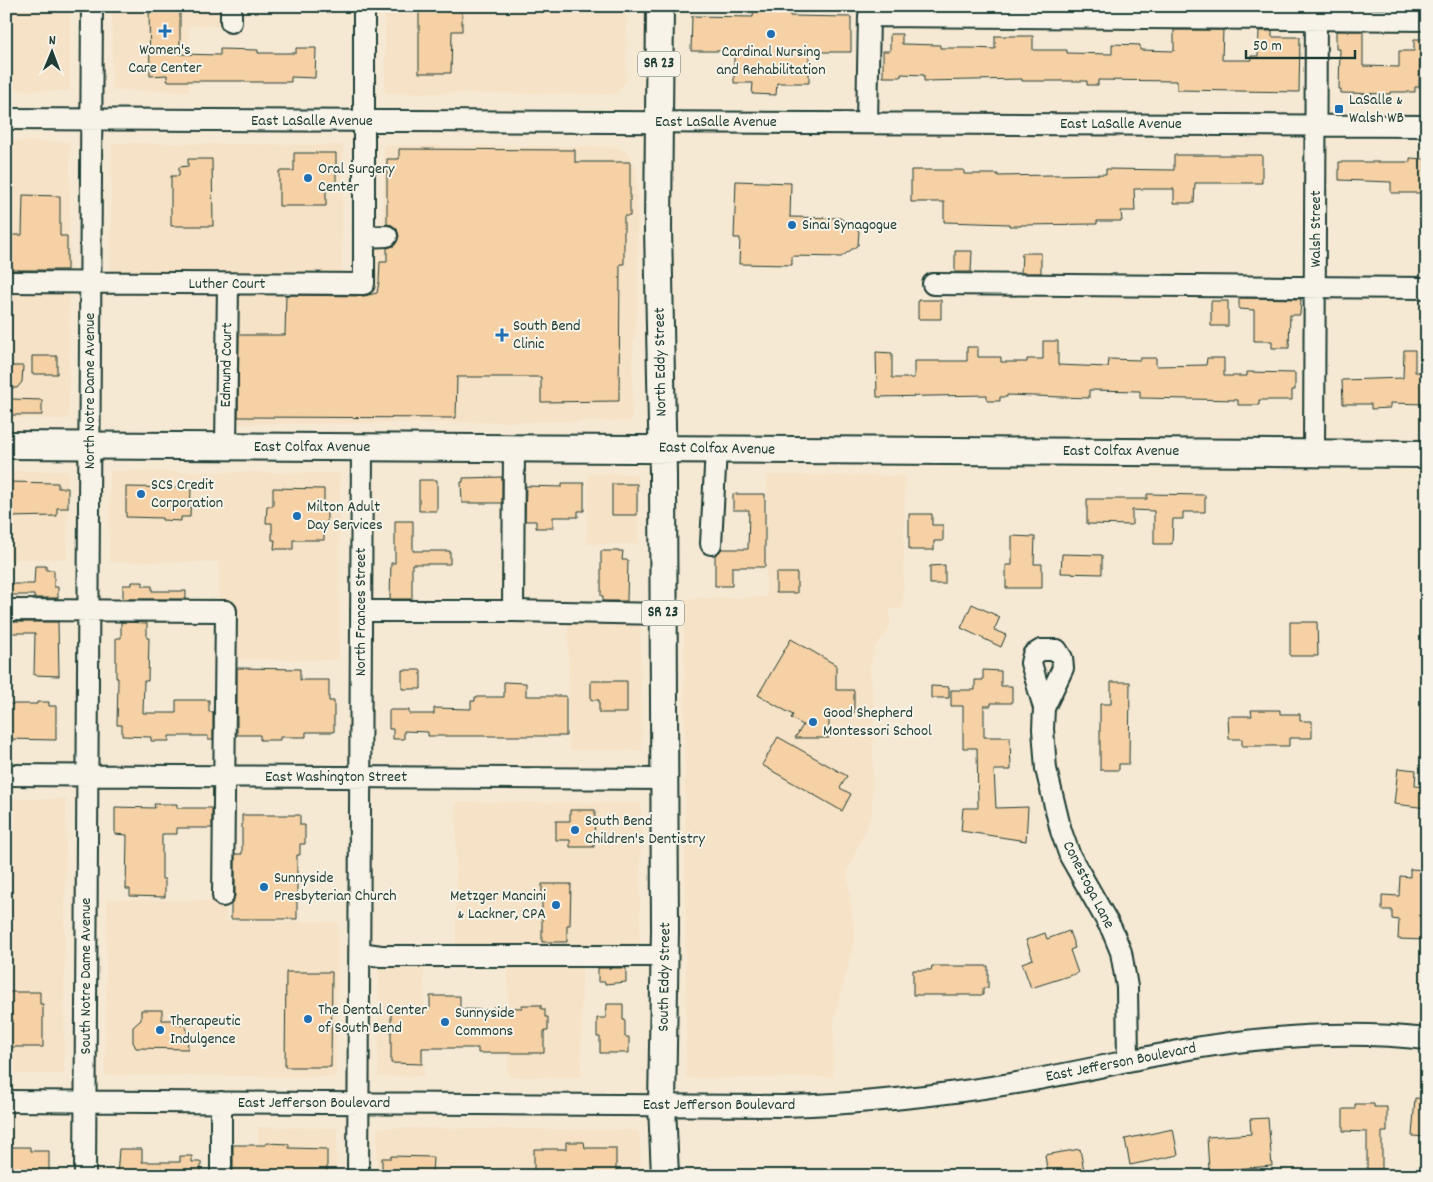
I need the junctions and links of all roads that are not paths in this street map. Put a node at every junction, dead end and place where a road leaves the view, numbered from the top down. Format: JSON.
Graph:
{"nodes":[{"id":1,"x":92,"y":6,"type":"edge"},
{"id":2,"x":364,"y":6,"type":"edge"},
{"id":3,"x":660,"y":6,"type":"edge"},
{"id":4,"x":1316,"y":12,"type":"edge"},
{"id":5,"x":1427,"y":20,"type":"edge"},
{"id":6,"x":6,"y":119,"type":"edge"},
{"id":7,"x":92,"y":119,"type":"junction"},
{"id":8,"x":364,"y":121,"type":"junction"},
{"id":9,"x":658,"y":122,"type":"junction"},
{"id":10,"x":867,"y":122,"type":"junction"},
{"id":11,"x":1315,"y":125,"type":"junction"},
{"id":12,"x":1427,"y":126,"type":"edge"},
{"id":13,"x":387,"y":236,"type":"dead end"},
{"id":14,"x":364,"y":237,"type":"junction"},
{"id":15,"x":6,"y":282,"type":"edge"},
{"id":16,"x":90,"y":283,"type":"junction"},
{"id":17,"x":228,"y":284,"type":"junction"},
{"id":18,"x":932,"y":284,"type":"dead end"},
{"id":19,"x":1316,"y":287,"type":"junction"},
{"id":20,"x":1427,"y":288,"type":"edge"},
{"id":21,"x":6,"y":445,"type":"edge"},
{"id":22,"x":90,"y":445,"type":"junction"},
{"id":23,"x":226,"y":446,"type":"junction"},
{"id":24,"x":362,"y":447,"type":"junction"},
{"id":25,"x":514,"y":448,"type":"junction"},
{"id":26,"x":663,"y":448,"type":"junction"},
{"id":27,"x":716,"y":449,"type":"junction"},
{"id":28,"x":1314,"y":453,"type":"junction"},
{"id":29,"x":1427,"y":454,"type":"edge"},
{"id":30,"x":711,"y":544,"type":"dead end"},
{"id":31,"x":6,"y":610,"type":"edge"},
{"id":32,"x":89,"y":611,"type":"junction"},
{"id":33,"x":361,"y":611,"type":"junction"},
{"id":34,"x":513,"y":611,"type":"junction"},
{"id":35,"x":663,"y":614,"type":"junction"},
{"id":36,"x":1044,"y":708,"type":"dead end"},
{"id":37,"x":6,"y":775,"type":"edge"},
{"id":38,"x":87,"y":776,"type":"junction"},
{"id":39,"x":225,"y":776,"type":"junction"},
{"id":40,"x":361,"y":777,"type":"junction"},
{"id":41,"x":665,"y":779,"type":"junction"},
{"id":42,"x":223,"y":896,"type":"dead end"},
{"id":43,"x":360,"y":952,"type":"junction"},
{"id":44,"x":665,"y":956,"type":"junction"},
{"id":45,"x":1427,"y":1039,"type":"edge"},
{"id":46,"x":1128,"y":1061,"type":"junction"},
{"id":47,"x":6,"y":1101,"type":"edge"},
{"id":48,"x":85,"y":1101,"type":"junction"},
{"id":49,"x":221,"y":1102,"type":"junction"},
{"id":50,"x":359,"y":1102,"type":"junction"},
{"id":51,"x":662,"y":1105,"type":"junction"},
{"id":52,"x":85,"y":1176,"type":"edge"},
{"id":53,"x":221,"y":1176,"type":"edge"},
{"id":54,"x":358,"y":1176,"type":"edge"},
{"id":55,"x":664,"y":1176,"type":"edge"}],
"edges":[{"from":1,"to":7,"type":"street","name":"North Notre Dame Avenue"},
{"from":2,"to":8,"type":"street"},
{"from":3,"to":9,"type":"main road","name":"North Eddy Street","number":"SR 23"},
{"from":4,"to":5,"type":"street"},
{"from":4,"to":10,"type":"street"},
{"from":4,"to":11,"type":"street","name":"Walsh Street"},
{"from":6,"to":7,"type":"street","name":"East LaSalle Avenue"},
{"from":7,"to":8,"type":"street","name":"East LaSalle Avenue"},
{"from":7,"to":16,"type":"street","name":"North Notre Dame Avenue"},
{"from":8,"to":9,"type":"street","name":"East LaSalle Avenue"},
{"from":8,"to":14,"type":"street"},
{"from":9,"to":10,"type":"street","name":"East LaSalle Avenue"},
{"from":9,"to":26,"type":"main road","name":"North Eddy Street","number":"SR 23"},
{"from":10,"to":11,"type":"street","name":"East LaSalle Avenue"},
{"from":11,"to":12,"type":"street","name":"East LaSalle Avenue"},
{"from":11,"to":19,"type":"street","name":"Walsh Street"},
{"from":13,"to":14,"type":"street"},
{"from":14,"to":17,"type":"street","name":"Luther Court"},
{"from":15,"to":16,"type":"street","name":"Luther Court"},
{"from":16,"to":17,"type":"street","name":"Luther Court"},
{"from":16,"to":22,"type":"street","name":"North Notre Dame Avenue"},
{"from":17,"to":23,"type":"street","name":"Edmund Court"},
{"from":18,"to":19,"type":"street"},
{"from":19,"to":20,"type":"street"},
{"from":19,"to":28,"type":"street","name":"Walsh Street"},
{"from":21,"to":22,"type":"main road","name":"East Colfax Avenue"},
{"from":22,"to":23,"type":"main road","name":"East Colfax Avenue"},
{"from":22,"to":32,"type":"street","name":"North Notre Dame Avenue"},
{"from":23,"to":24,"type":"main road","name":"East Colfax Avenue"},
{"from":24,"to":25,"type":"main road","name":"East Colfax Avenue"},
{"from":24,"to":33,"type":"street","name":"North Frances Street"},
{"from":25,"to":26,"type":"main road","name":"East Colfax Avenue"},
{"from":25,"to":34,"type":"street"},
{"from":26,"to":27,"type":"main road","name":"East Colfax Avenue"},
{"from":26,"to":35,"type":"main road","name":"North Eddy Street","number":"SR 23"},
{"from":27,"to":28,"type":"main road","name":"East Colfax Avenue"},
{"from":27,"to":30,"type":"street"},
{"from":28,"to":29,"type":"main road","name":"East Colfax Avenue"},
{"from":31,"to":32,"type":"street"},
{"from":32,"to":38,"type":"street","name":"North Notre Dame Avenue"},
{"from":32,"to":39,"type":"street"},
{"from":33,"to":34,"type":"street"},
{"from":33,"to":40,"type":"street","name":"North Frances Street"},
{"from":34,"to":35,"type":"street"},
{"from":35,"to":41,"type":"main road","name":"North Eddy Street","number":"SR 23"},
{"from":36,"to":46,"type":"street","name":"Conestoga Lane"},
{"from":37,"to":38,"type":"street","name":"East Washington Street"},
{"from":38,"to":39,"type":"street","name":"East Washington Street"},
{"from":38,"to":48,"type":"street","name":"South Notre Dame Avenue"},
{"from":39,"to":40,"type":"street","name":"East Washington Street"},
{"from":39,"to":42,"type":"street"},
{"from":40,"to":41,"type":"street","name":"East Washington Street"},
{"from":40,"to":43,"type":"street","name":"North Frances Street"},
{"from":41,"to":44,"type":"main road","name":"South Eddy Street","number":"SR 23"},
{"from":43,"to":44,"type":"street"},
{"from":43,"to":50,"type":"street","name":"North Frances Street"},
{"from":44,"to":51,"type":"main road","name":"South Eddy Street","number":"SR 23"},
{"from":45,"to":46,"type":"street","name":"East Jefferson Boulevard"},
{"from":46,"to":51,"type":"street","name":"East Jefferson Boulevard"},
{"from":47,"to":48,"type":"street","name":"East Jefferson Boulevard"},
{"from":48,"to":49,"type":"street","name":"East Jefferson Boulevard"},
{"from":48,"to":52,"type":"street","name":"South Notre Dame Avenue"},
{"from":49,"to":50,"type":"street","name":"East Jefferson Boulevard"},
{"from":49,"to":53,"type":"street"},
{"from":50,"to":51,"type":"street","name":"East Jefferson Boulevard"},
{"from":50,"to":54,"type":"street","name":"North Frances Street"},
{"from":51,"to":55,"type":"main road","name":"South Eddy Street","number":"SR 23"}]}
